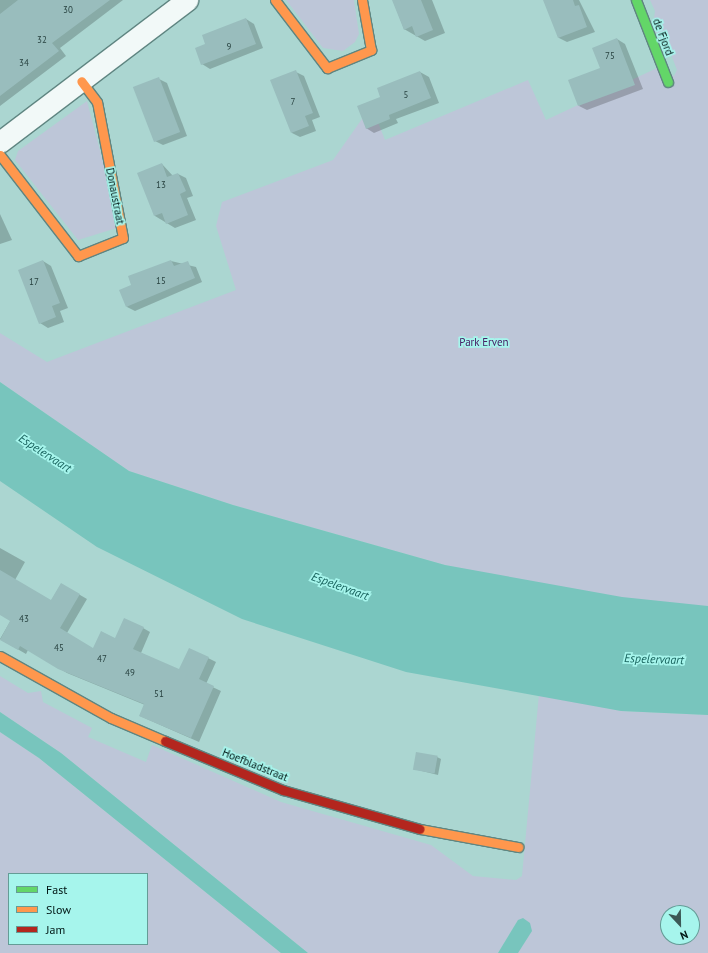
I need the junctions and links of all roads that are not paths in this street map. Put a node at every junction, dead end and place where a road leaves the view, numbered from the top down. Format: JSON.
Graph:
{"nodes":[{"id":1,"x":187,"y":0,"type":"edge"},
{"id":2,"x":275,"y":0,"type":"edge"},
{"id":3,"x":362,"y":0,"type":"edge"},
{"id":4,"x":636,"y":0,"type":"edge"},
{"id":5,"x":81,"y":81,"type":"junction"},
{"id":6,"x":668,"y":82,"type":"dead end"},
{"id":7,"x":0,"y":142,"type":"edge"},
{"id":8,"x":0,"y":155,"type":"edge"},
{"id":9,"x":0,"y":656,"type":"edge"},
{"id":10,"x":518,"y":847,"type":"dead end"}],
"edges":[{"from":1,"to":5,"type":"street"},
{"from":2,"to":3,"type":"street"},
{"from":4,"to":6,"type":"street","name":"de Fjord"},
{"from":5,"to":7,"type":"street"},
{"from":5,"to":8,"type":"street","name":"Donaustraat"},
{"from":9,"to":10,"type":"street","name":"Hoefbladstraat"}]}
